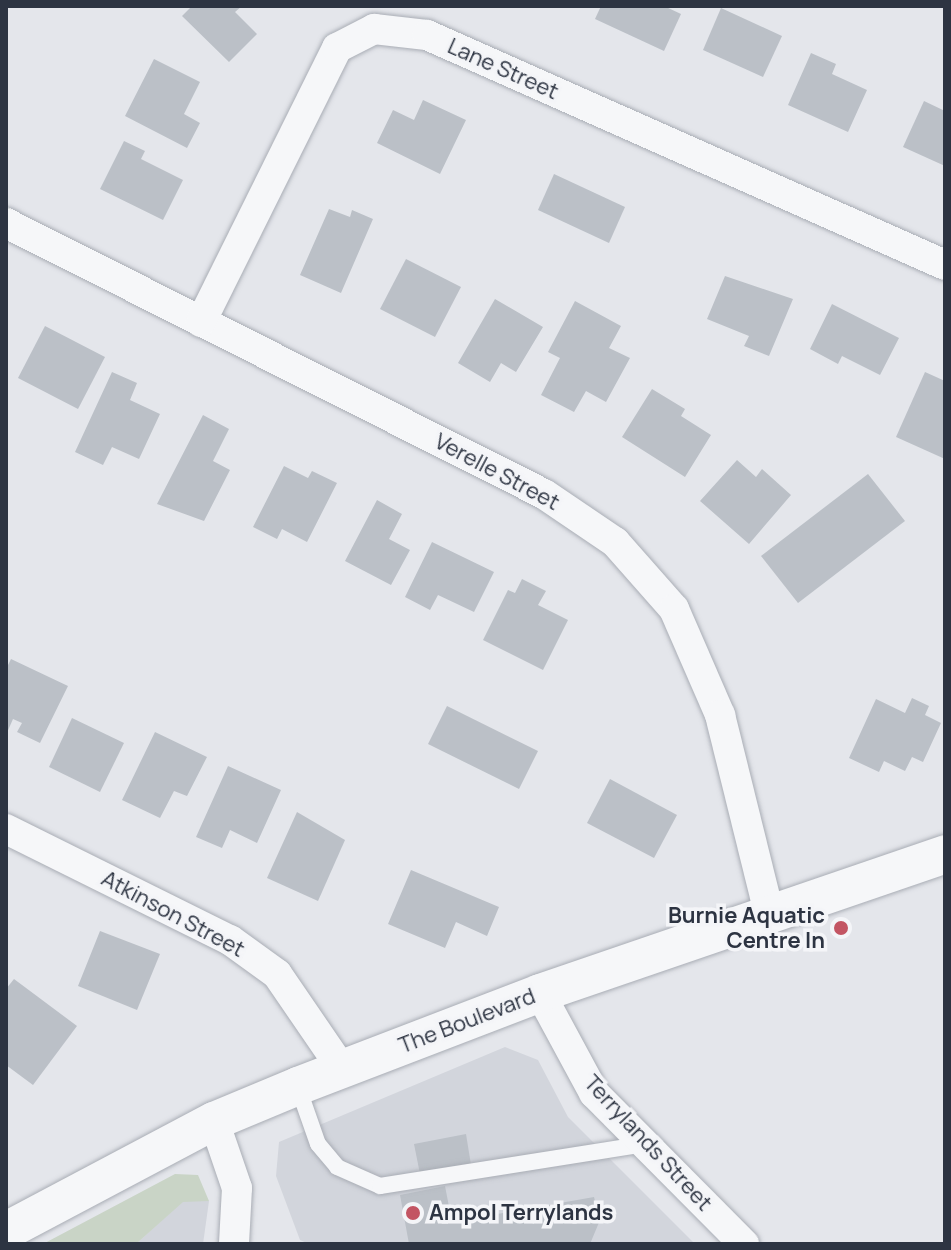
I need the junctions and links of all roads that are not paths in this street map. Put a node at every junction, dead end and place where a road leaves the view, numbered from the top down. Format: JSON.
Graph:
{"nodes":[{"id":1,"x":6,"y":223,"type":"edge"},
{"id":2,"x":945,"y":265,"type":"edge"},
{"id":3,"x":201,"y":322,"type":"junction"},
{"id":4,"x":6,"y":829,"type":"edge"},
{"id":5,"x":945,"y":854,"type":"edge"},
{"id":6,"x":770,"y":917,"type":"junction"},
{"id":7,"x":540,"y":993,"type":"junction"},
{"id":8,"x":342,"y":1069,"type":"junction"},
{"id":9,"x":298,"y":1086,"type":"junction"},
{"id":10,"x":214,"y":1121,"type":"junction"},
{"id":11,"x":645,"y":1144,"type":"junction"},
{"id":12,"x":6,"y":1231,"type":"edge"},
{"id":13,"x":734,"y":1241,"type":"edge"},
{"id":14,"x":234,"y":1244,"type":"edge"}],
"edges":[{"from":1,"to":3,"type":"street","name":"Verelle Street"},
{"from":2,"to":3,"type":"street","name":"Lane Street"},
{"from":3,"to":6,"type":"street","name":"Verelle Street"},
{"from":4,"to":8,"type":"street","name":"Atkinson Street"},
{"from":5,"to":6,"type":"street","name":"The Boulevard"},
{"from":6,"to":7,"type":"street","name":"The Boulevard"},
{"from":7,"to":8,"type":"street","name":"The Boulevard"},
{"from":7,"to":11,"type":"street","name":"Terrylands Street"},
{"from":8,"to":9,"type":"street","name":"The Boulevard"},
{"from":9,"to":10,"type":"street","name":"The Boulevard"},
{"from":9,"to":11,"type":"lane"},
{"from":10,"to":12,"type":"street","name":"The Boulevard"},
{"from":10,"to":14,"type":"street"},
{"from":11,"to":13,"type":"street","name":"Terrylands Street"}]}
